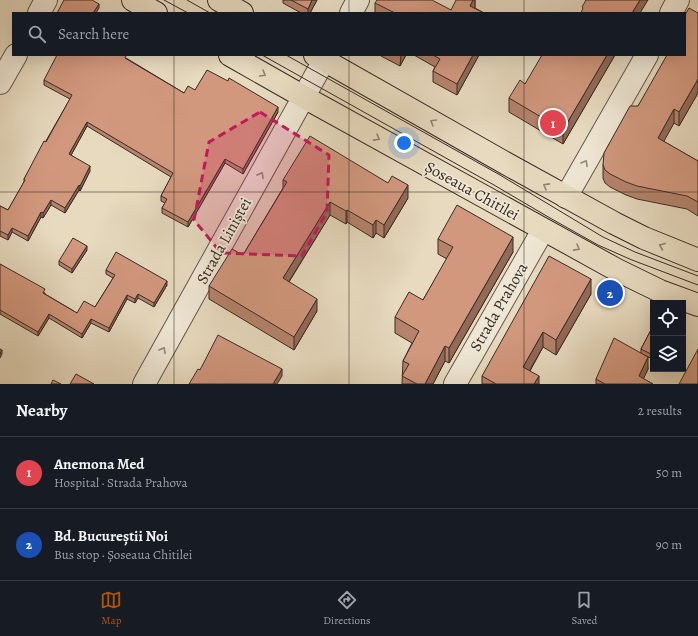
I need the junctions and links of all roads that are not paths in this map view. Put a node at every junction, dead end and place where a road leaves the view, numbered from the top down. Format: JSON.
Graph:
{"nodes":[{"id":1,"x":46,"y":0,"type":"edge"},
{"id":2,"x":133,"y":0,"type":"edge"},
{"id":3,"x":219,"y":0,"type":"edge"},
{"id":4,"x":358,"y":0,"type":"edge"},
{"id":5,"x":678,"y":0,"type":"edge"},
{"id":6,"x":40,"y":12,"type":"edge"},
{"id":7,"x":154,"y":12,"type":"edge"},
{"id":8,"x":240,"y":12,"type":"edge"},
{"id":9,"x":352,"y":12,"type":"edge"},
{"id":10,"x":672,"y":12,"type":"edge"},
{"id":11,"x":15,"y":56,"type":"edge"},
{"id":12,"x":232,"y":56,"type":"edge"},
{"id":13,"x":646,"y":56,"type":"edge"},
{"id":14,"x":322,"y":57,"type":"edge"},
{"id":15,"x":0,"y":83,"type":"edge"},
{"id":16,"x":304,"y":97,"type":"junction"},
{"id":17,"x":566,"y":197,"type":"junction"},
{"id":18,"x":543,"y":230,"type":"junction"},
{"id":19,"x":698,"y":260,"type":"edge"},
{"id":20,"x":698,"y":305,"type":"edge"},
{"id":21,"x":144,"y":384,"type":"edge"},
{"id":22,"x":455,"y":384,"type":"edge"}],
"edges":[{"from":1,"to":6,"type":"street"},
{"from":2,"to":7,"type":"main road"},
{"from":3,"to":8,"type":"main road"},
{"from":4,"to":9,"type":"street"},
{"from":5,"to":10,"type":"street"},
{"from":11,"to":15,"type":"street"},
{"from":12,"to":16,"type":"main road","name":"Șoseaua Chitilei","one_way":true},
{"from":17,"to":13,"type":"street","one_way":true},
{"from":14,"to":16,"type":"street","name":"Strada Liniștei"},
{"from":17,"to":14,"type":"main road","one_way":true},
{"from":16,"to":18,"type":"main road","name":"Șoseaua Chitilei","one_way":true},
{"from":21,"to":16,"type":"street","name":"Strada Liniștei","one_way":true},
{"from":19,"to":17,"type":"main road","one_way":true},
{"from":18,"to":20,"type":"main road","name":"Șoseaua Chitilei","one_way":true},
{"from":18,"to":22,"type":"street","name":"Strada Prahova"}]}
